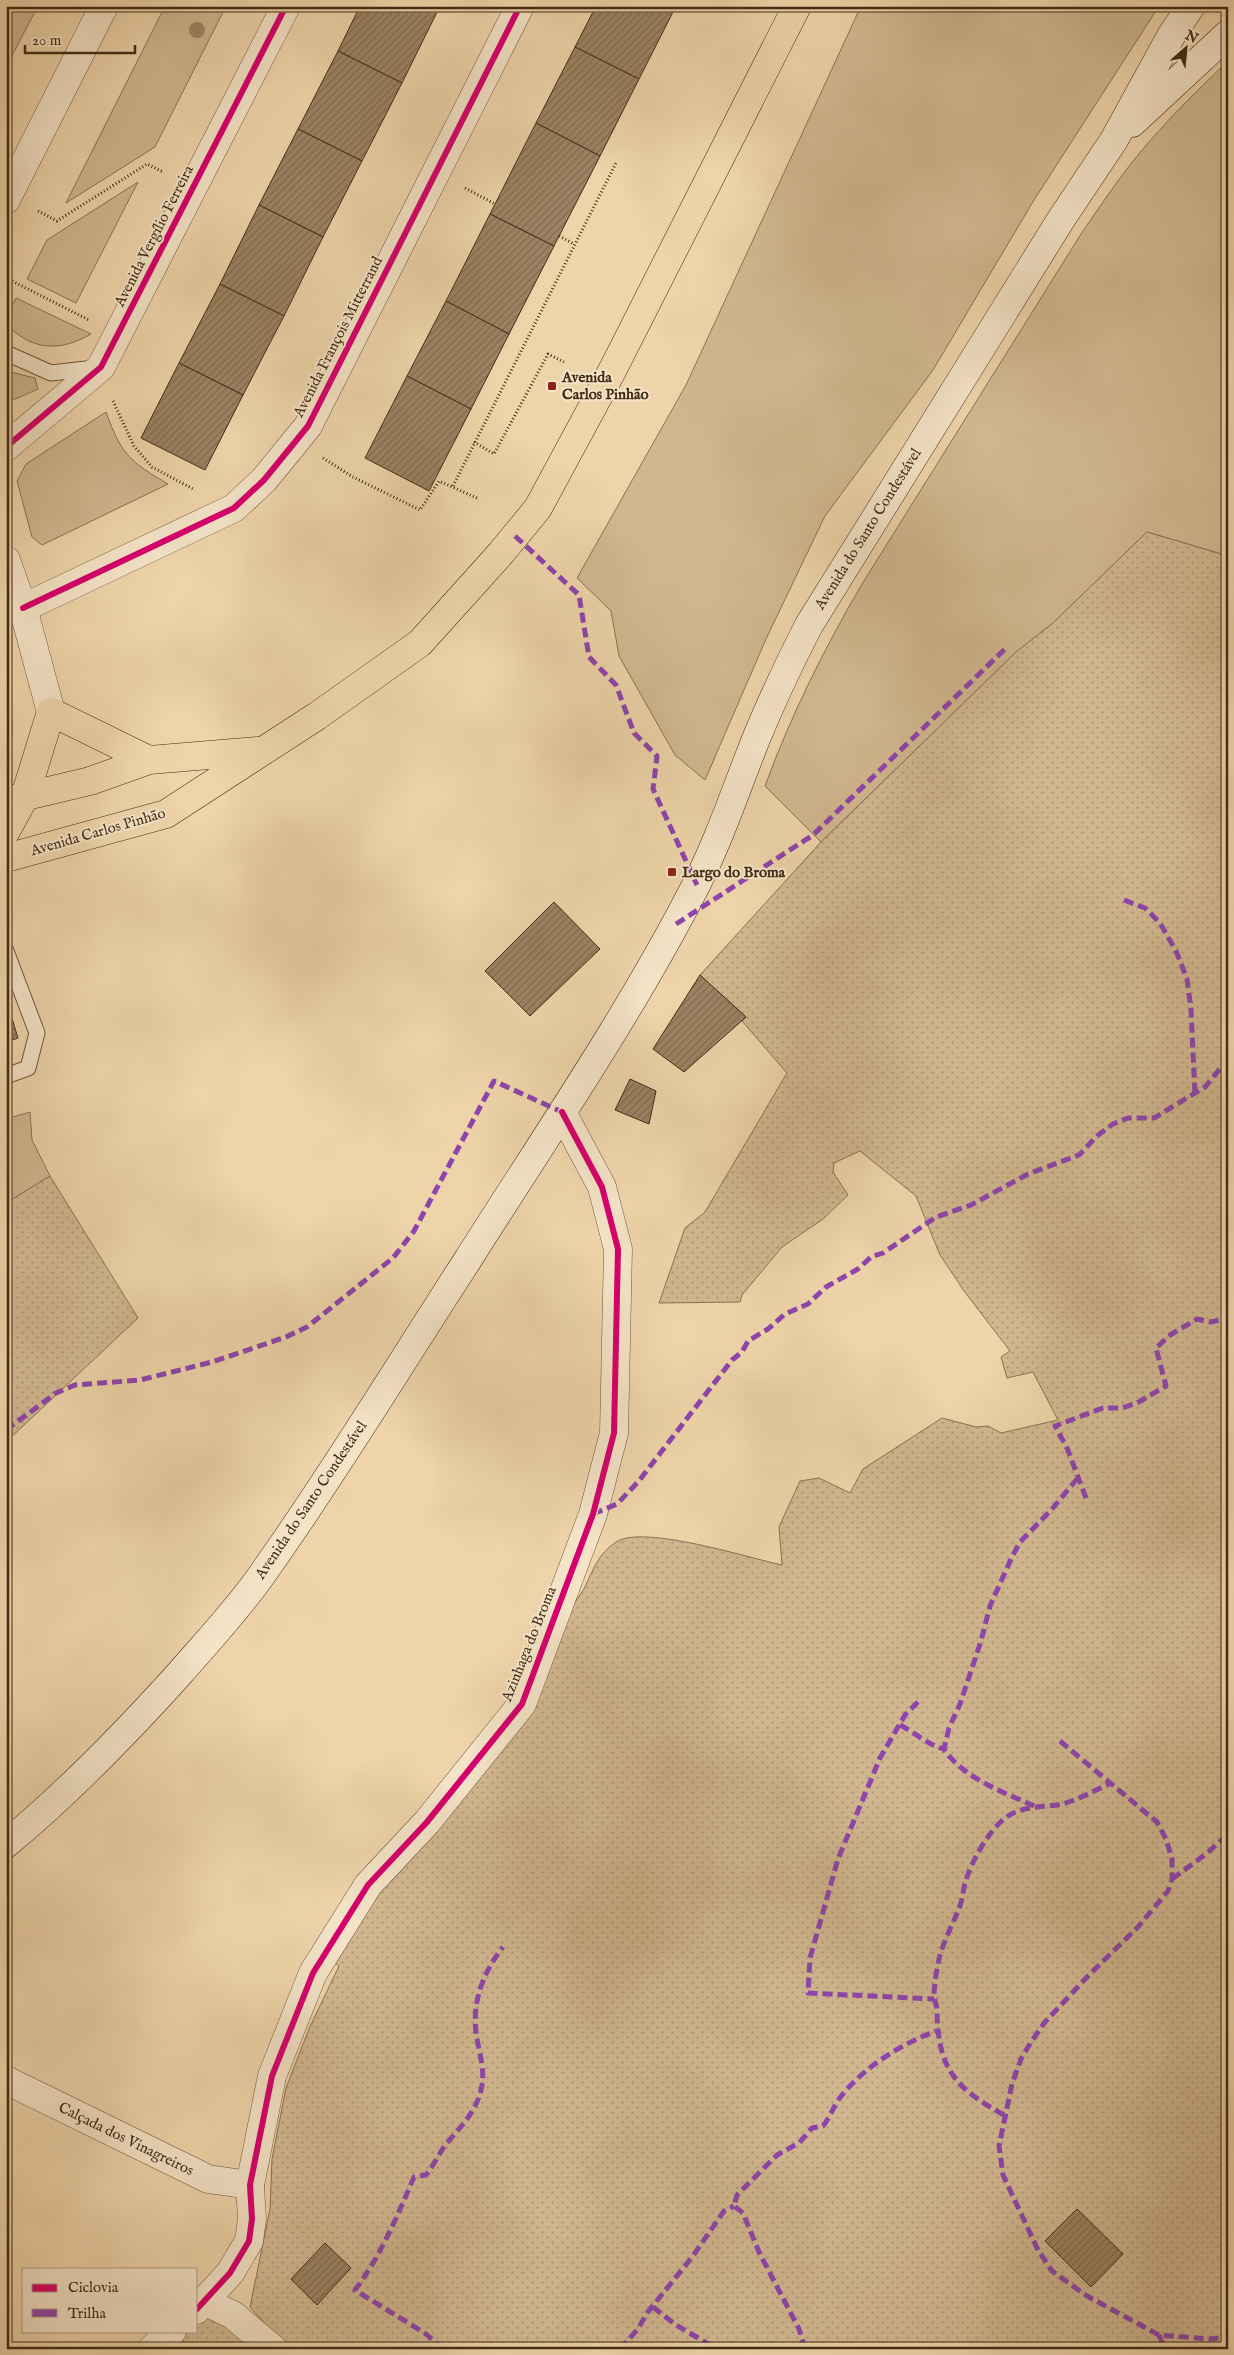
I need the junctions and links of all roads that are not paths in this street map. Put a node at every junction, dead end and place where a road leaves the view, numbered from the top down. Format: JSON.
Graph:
{"nodes":[{"id":1,"x":104,"y":6,"type":"edge"},
{"id":2,"x":286,"y":6,"type":"edge"},
{"id":3,"x":520,"y":6,"type":"edge"},
{"id":4,"x":797,"y":6,"type":"edge"},
{"id":5,"x":1191,"y":6,"type":"edge"},
{"id":6,"x":1228,"y":34,"type":"edge"},
{"id":7,"x":1114,"y":140,"type":"junction"},
{"id":8,"x":8,"y":198,"type":"edge"},
{"id":9,"x":6,"y":352,"type":"edge"},
{"id":10,"x":101,"y":367,"type":"junction"},
{"id":11,"x":6,"y":447,"type":"edge"},
{"id":12,"x":6,"y":560,"type":"edge"},
{"id":13,"x":22,"y":608,"type":"junction"},
{"id":14,"x":51,"y":712,"type":"junction"},
{"id":15,"x":262,"y":750,"type":"junction"},
{"id":16,"x":149,"y":760,"type":"junction"},
{"id":17,"x":16,"y":798,"type":"edge"},
{"id":18,"x":6,"y":831,"type":"edge"},
{"id":19,"x":6,"y":858,"type":"edge"},
{"id":20,"x":6,"y":951,"type":"edge"},
{"id":21,"x":6,"y":1076,"type":"edge"},
{"id":22,"x":562,"y":1112,"type":"junction"},
{"id":23,"x":6,"y":1844,"type":"edge"},
{"id":24,"x":6,"y":2080,"type":"edge"},
{"id":25,"x":250,"y":2186,"type":"junction"},
{"id":26,"x":201,"y":2306,"type":"edge"},
{"id":27,"x":171,"y":2332,"type":"edge"},
{"id":28,"x":152,"y":2349,"type":"edge"},
{"id":29,"x":273,"y":2349,"type":"edge"}],
"edges":[{"from":1,"to":8,"type":"street"},
{"from":2,"to":10,"type":"street","name":"Avenida Vergílio Ferreira"},
{"from":3,"to":13,"type":"street","name":"Avenida François Mitterrand"},
{"from":4,"to":15,"type":"main road","name":"Avenida Carlos Pinhão"},
{"from":5,"to":7,"type":"street","name":"Avenida do Santo Condestável"},
{"from":6,"to":7,"type":"street","name":"Avenida do Santo Condestável"},
{"from":7,"to":22,"type":"street","name":"Avenida do Santo Condestável"},
{"from":9,"to":10,"type":"lane"},
{"from":10,"to":11,"type":"street","name":"Avenida Vergílio Ferreira"},
{"from":12,"to":13,"type":"street"},
{"from":13,"to":14,"type":"street"},
{"from":14,"to":16,"type":"main road"},
{"from":14,"to":17,"type":"main road"},
{"from":15,"to":16,"type":"main road","name":"Avenida Carlos Pinhão"},
{"from":15,"to":19,"type":"main road","name":"Avenida Carlos Pinhão"},
{"from":16,"to":17,"type":"main road","name":"Avenida Carlos Pinhão"},
{"from":17,"to":18,"type":"main road"},
{"from":20,"to":21,"type":"lane"},
{"from":22,"to":23,"type":"street","name":"Avenida do Santo Condestável"},
{"from":22,"to":25,"type":"street","name":"Azinhaga do Broma"},
{"from":24,"to":25,"type":"street","name":"Calçada dos Vinagreiros"},
{"from":25,"to":26,"type":"street","name":"Azinhaga do Broma"},
{"from":26,"to":29,"type":"street"},
{"from":27,"to":28,"type":"street"}]}
